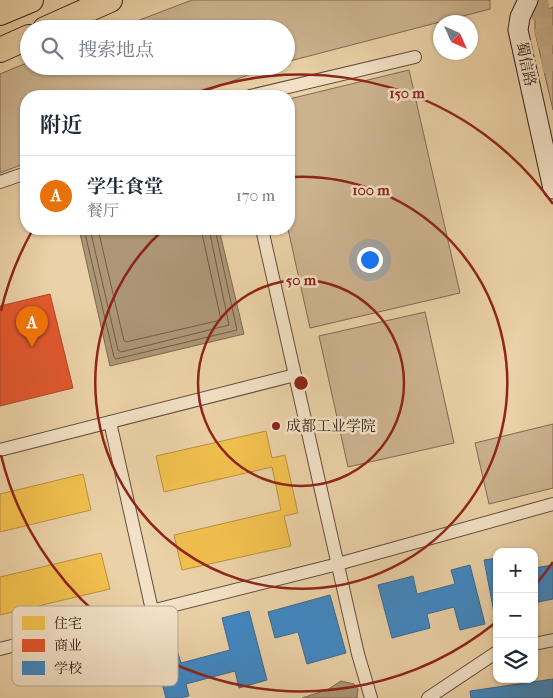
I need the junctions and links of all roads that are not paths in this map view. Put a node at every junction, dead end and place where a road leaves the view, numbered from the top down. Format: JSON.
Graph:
{"nodes":[{"id":1,"x":31,"y":0,"type":"edge"},
{"id":2,"x":110,"y":0,"type":"edge"},
{"id":3,"x":528,"y":0,"type":"edge"},
{"id":4,"x":0,"y":14,"type":"edge"},
{"id":5,"x":65,"y":20,"type":"edge"},
{"id":6,"x":20,"y":40,"type":"edge"},
{"id":7,"x":0,"y":50,"type":"edge"},
{"id":8,"x":415,"y":57,"type":"dead end"},
{"id":9,"x":275,"y":90,"type":"edge"},
{"id":10,"x":20,"y":175,"type":"edge"},
{"id":11,"x":0,"y":182,"type":"edge"},
{"id":12,"x":553,"y":186,"type":"edge"},
{"id":13,"x":263,"y":235,"type":"edge"},
{"id":14,"x":295,"y":375,"type":"junction"},
{"id":15,"x":110,"y":422,"type":"junction"},
{"id":16,"x":0,"y":450,"type":"edge"},
{"id":17,"x":553,"y":504,"type":"edge"},
{"id":18,"x":338,"y":564,"type":"junction"},
{"id":19,"x":151,"y":606,"type":"edge"},
{"id":20,"x":168,"y":606,"type":"edge"},
{"id":21,"x":553,"y":640,"type":"edge"},
{"id":22,"x":538,"y":643,"type":"edge"},
{"id":23,"x":493,"y":655,"type":"edge"},
{"id":24,"x":372,"y":698,"type":"edge"},
{"id":25,"x":428,"y":698,"type":"edge"}],
"edges":[{"from":1,"to":4,"type":"highway"},
{"from":2,"to":5,"type":"highway"},
{"from":3,"to":12,"type":"main road","name":"蜀信路"},
{"from":6,"to":7,"type":"highway"},
{"from":8,"to":9,"type":"street"},
{"from":10,"to":11,"type":"street"},
{"from":13,"to":14,"type":"street"},
{"from":14,"to":15,"type":"street"},
{"from":14,"to":18,"type":"street"},
{"from":15,"to":16,"type":"street"},
{"from":15,"to":19,"type":"street"},
{"from":17,"to":18,"type":"street"},
{"from":18,"to":20,"type":"street"},
{"from":18,"to":24,"type":"street"},
{"from":21,"to":22,"type":"street"},
{"from":23,"to":25,"type":"street"}]}
